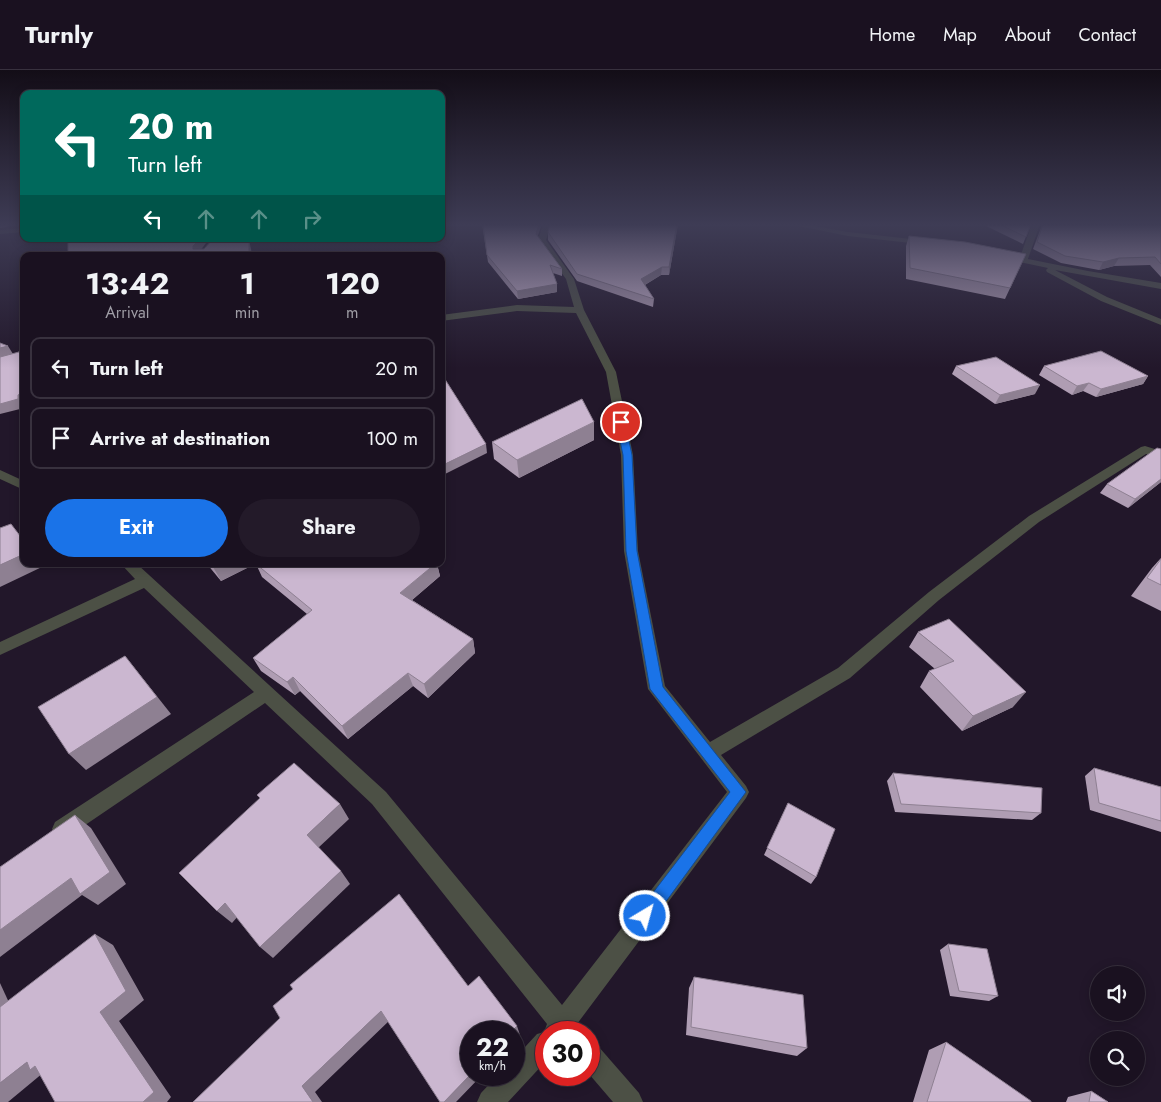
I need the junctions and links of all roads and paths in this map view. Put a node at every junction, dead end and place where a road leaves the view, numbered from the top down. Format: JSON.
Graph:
{"nodes":[{"id":1,"x":565,"y":272,"type":"edge"},
{"id":2,"x":1054,"y":272,"type":"edge"},
{"id":3,"x":1083,"y":272,"type":"edge"},
{"id":4,"x":1161,"y":286,"type":"edge"},
{"id":5,"x":579,"y":310,"type":"junction"},
{"id":6,"x":445,"y":317,"type":"edge"},
{"id":7,"x":1161,"y":322,"type":"edge"},
{"id":8,"x":1161,"y":455,"type":"edge"},
{"id":9,"x":0,"y":474,"type":"edge"},
{"id":10,"x":20,"y":484,"type":"edge"},
{"id":11,"x":132,"y":567,"type":"edge"},
{"id":12,"x":147,"y":580,"type":"junction"},
{"id":13,"x":0,"y":649,"type":"edge"},
{"id":14,"x":267,"y":692,"type":"junction"},
{"id":15,"x":708,"y":753,"type":"junction"},
{"id":16,"x":47,"y":839,"type":"edge"},
{"id":17,"x":549,"y":1021,"type":"edge"},
{"id":18,"x":567,"y":1021,"type":"edge"},
{"id":19,"x":535,"y":1056,"type":"edge"},
{"id":20,"x":600,"y":1068,"type":"edge"},
{"id":21,"x":490,"y":1102,"type":"edge"},
{"id":22,"x":630,"y":1102,"type":"edge"}],
"edges":[{"from":1,"to":5,"type":"street"},
{"from":2,"to":7,"type":"street"},
{"from":3,"to":4,"type":"street"},
{"from":5,"to":6,"type":"street"},
{"from":5,"to":15,"type":"street"},
{"from":8,"to":15,"type":"street"},
{"from":9,"to":10,"type":"street"},
{"from":11,"to":12,"type":"street"},
{"from":12,"to":13,"type":"street"},
{"from":12,"to":14,"type":"street"},
{"from":14,"to":16,"type":"street"},
{"from":14,"to":17,"type":"street"},
{"from":15,"to":18,"type":"street"},
{"from":19,"to":21,"type":"street"},
{"from":20,"to":22,"type":"street"}]}
